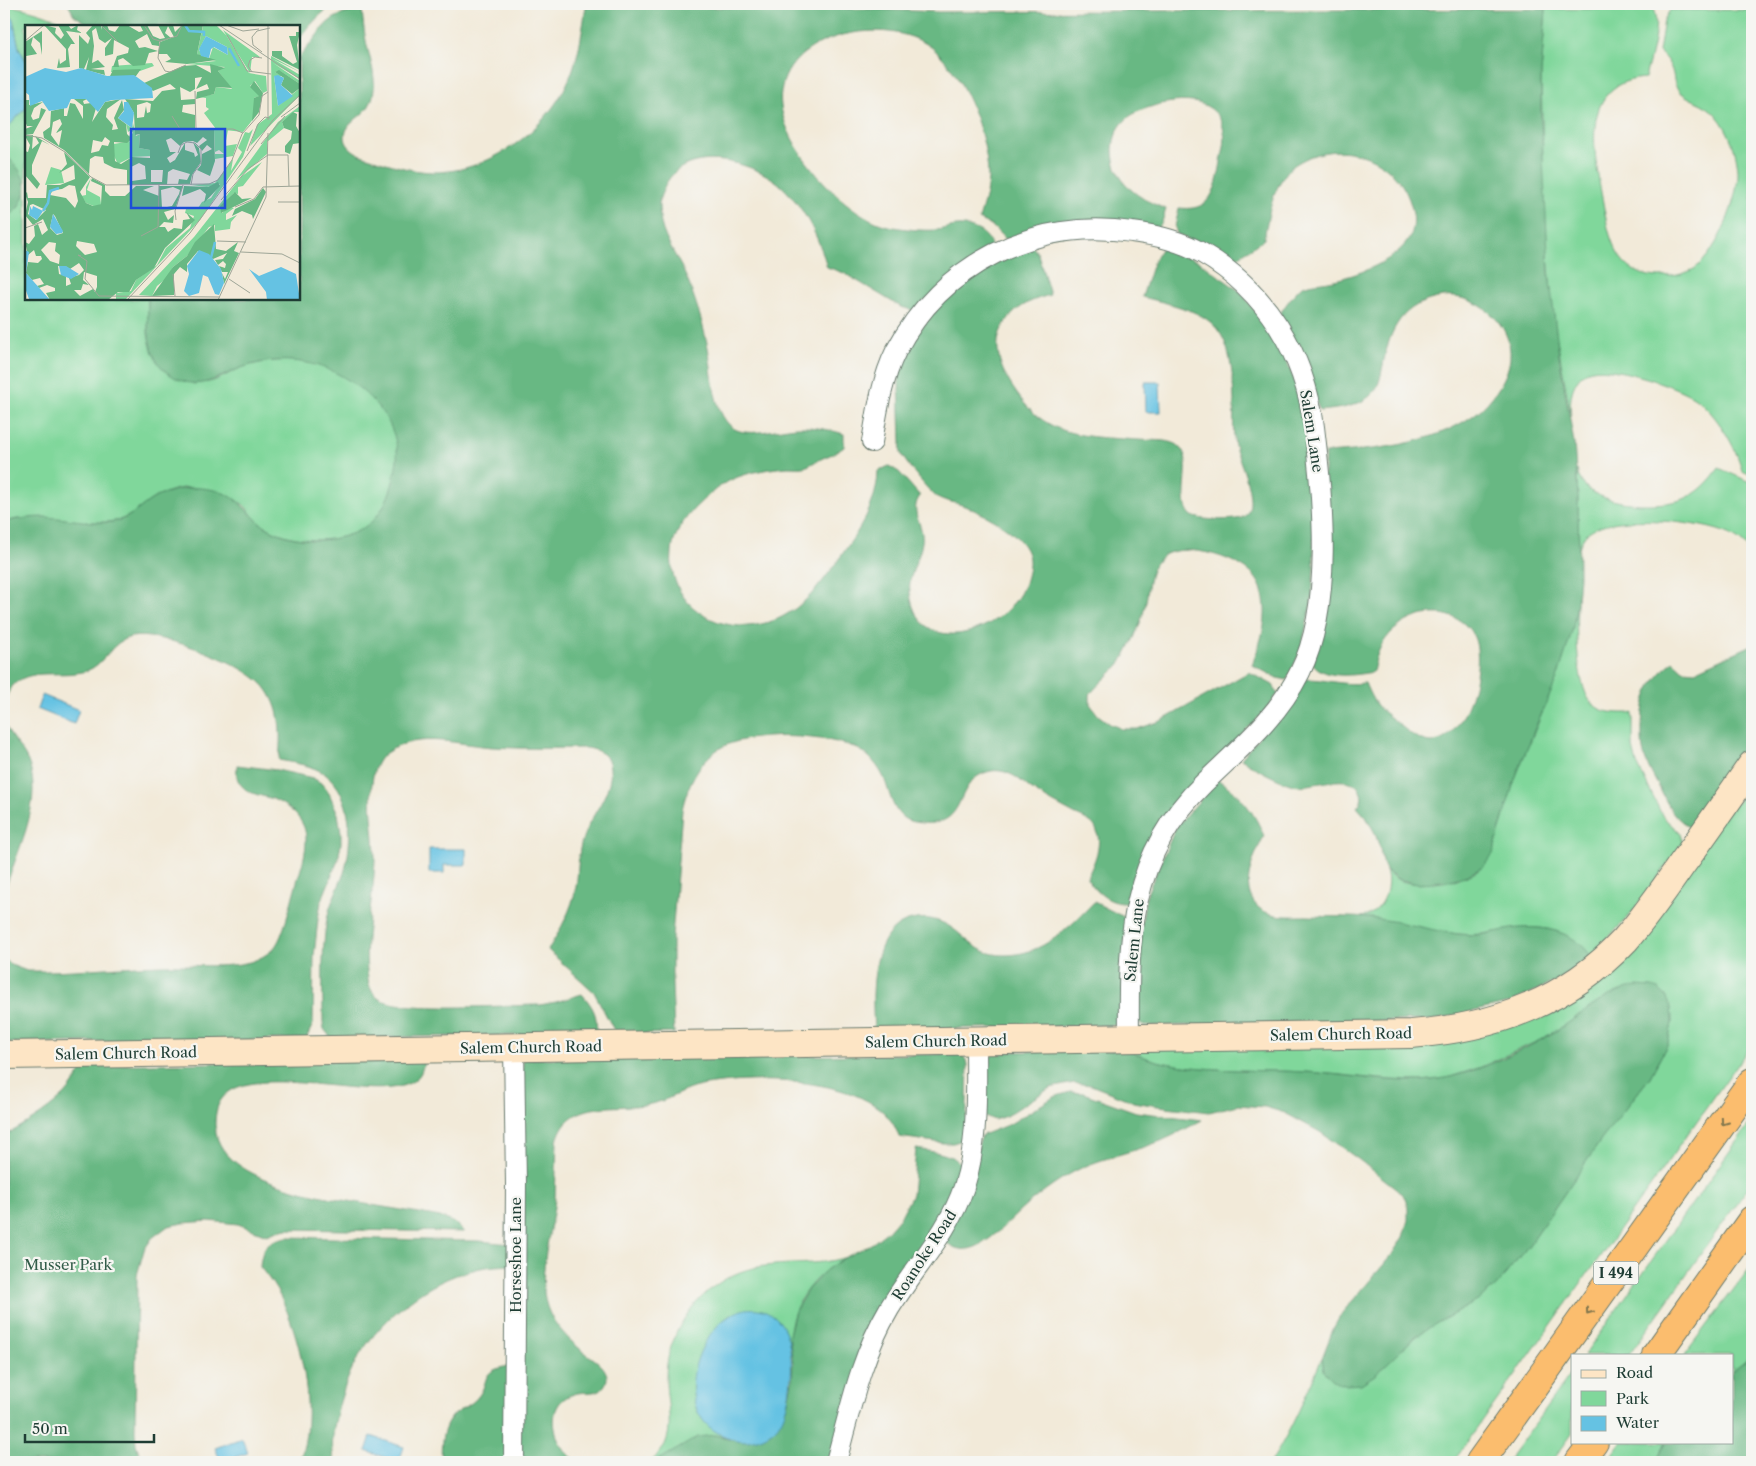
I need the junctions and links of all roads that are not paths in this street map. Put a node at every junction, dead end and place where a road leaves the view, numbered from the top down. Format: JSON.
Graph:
{"nodes":[{"id":1,"x":872,"y":442,"type":"dead end"},
{"id":2,"x":1752,"y":765,"type":"edge"},
{"id":3,"x":1129,"y":1038,"type":"junction"},
{"id":4,"x":976,"y":1040,"type":"junction"},
{"id":5,"x":514,"y":1047,"type":"junction"},
{"id":6,"x":4,"y":1055,"type":"edge"},
{"id":7,"x":1752,"y":1082,"type":"edge"},
{"id":8,"x":1752,"y":1220,"type":"edge"},
{"id":9,"x":1752,"y":1237,"type":"edge"},
{"id":10,"x":1683,"y":1317,"type":"junction"},
{"id":11,"x":1657,"y":1354,"type":"edge"},
{"id":12,"x":1592,"y":1444,"type":"edge"},
{"id":13,"x":514,"y":1462,"type":"edge"},
{"id":14,"x":836,"y":1462,"type":"edge"},
{"id":15,"x":1480,"y":1462,"type":"edge"},
{"id":16,"x":1579,"y":1462,"type":"edge"}],
"edges":[{"from":1,"to":3,"type":"street","name":"Salem Lane"},
{"from":2,"to":3,"type":"street","name":"Salem Church Road"},
{"from":3,"to":4,"type":"street","name":"Salem Church Road"},
{"from":4,"to":5,"type":"street","name":"Salem Church Road"},
{"from":4,"to":14,"type":"street","name":"Roanoke Road"},
{"from":5,"to":6,"type":"street","name":"Salem Church Road"},
{"from":5,"to":13,"type":"street","name":"Horseshoe Lane"},
{"from":7,"to":15,"type":"highway","number":"I 494","one_way":true},
{"from":8,"to":10,"type":"highway"},
{"from":9,"to":10,"type":"highway"},
{"from":10,"to":11,"type":"highway"},
{"from":12,"to":16,"type":"highway"}]}
